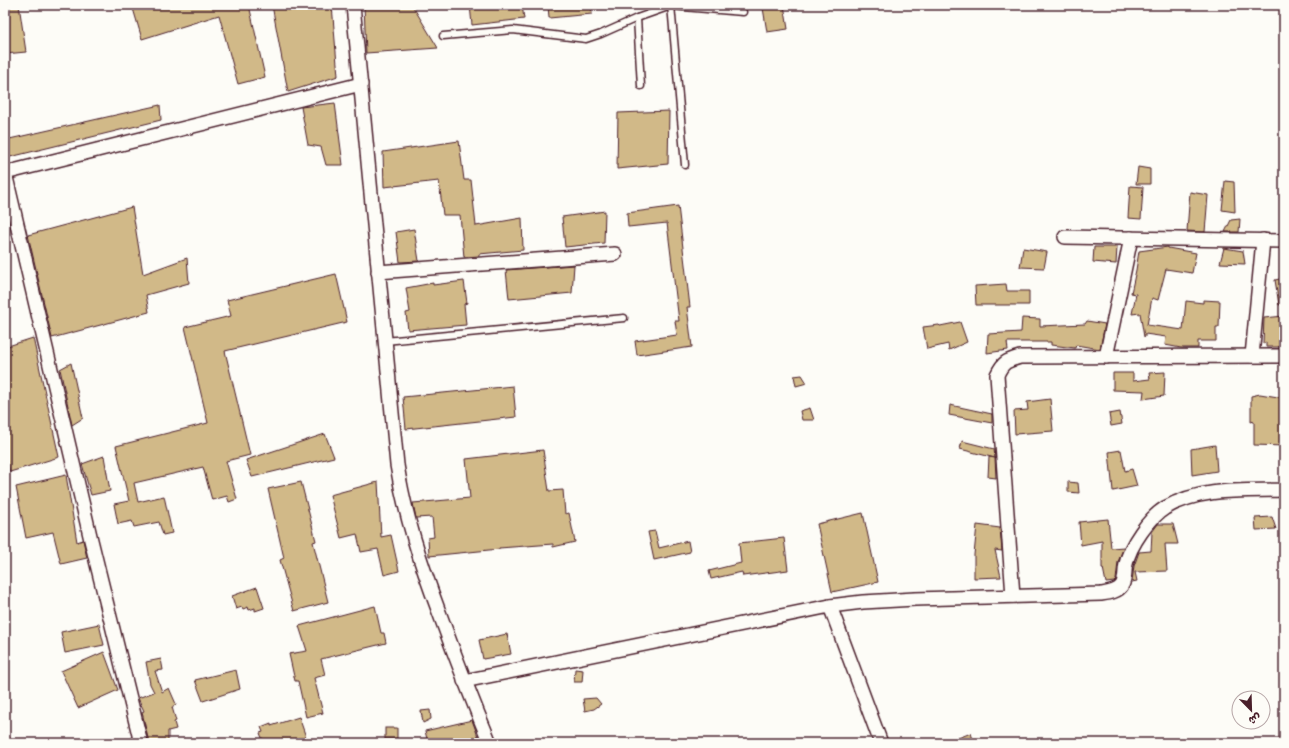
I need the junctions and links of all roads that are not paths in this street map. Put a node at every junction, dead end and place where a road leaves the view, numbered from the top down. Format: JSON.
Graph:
{"nodes":[{"id":1,"x":353,"y":5,"type":"edge"},
{"id":2,"x":671,"y":5,"type":"edge"},
{"id":3,"x":743,"y":12,"type":"dead end"},
{"id":4,"x":637,"y":18,"type":"junction"},
{"id":5,"x":442,"y":36,"type":"dead end"},
{"id":6,"x":361,"y":84,"type":"junction"},
{"id":7,"x":641,"y":86,"type":"dead end"},
{"id":8,"x":685,"y":165,"type":"dead end"},
{"id":9,"x":5,"y":173,"type":"edge"},
{"id":10,"x":1065,"y":237,"type":"dead end"},
{"id":11,"x":1131,"y":238,"type":"junction"},
{"id":12,"x":1263,"y":240,"type":"junction"},
{"id":13,"x":1284,"y":241,"type":"edge"},
{"id":14,"x":615,"y":254,"type":"dead end"},
{"id":15,"x":378,"y":272,"type":"junction"},
{"id":16,"x":624,"y":318,"type":"dead end"},
{"id":17,"x":385,"y":341,"type":"junction"},
{"id":18,"x":1252,"y":356,"type":"junction"},
{"id":19,"x":1284,"y":356,"type":"edge"},
{"id":20,"x":1106,"y":357,"type":"junction"},
{"id":21,"x":1284,"y":490,"type":"edge"},
{"id":22,"x":1013,"y":596,"type":"junction"},
{"id":23,"x":830,"y":606,"type":"junction"},
{"id":24,"x":464,"y":681,"type":"junction"},
{"id":25,"x":141,"y":743,"type":"edge"},
{"id":26,"x":490,"y":743,"type":"edge"},
{"id":27,"x":881,"y":743,"type":"edge"}],
"edges":[{"from":1,"to":6,"type":"street"},
{"from":2,"to":3,"type":"lane"},
{"from":2,"to":4,"type":"lane"},
{"from":2,"to":8,"type":"lane"},
{"from":4,"to":5,"type":"lane"},
{"from":4,"to":7,"type":"lane"},
{"from":6,"to":9,"type":"street"},
{"from":6,"to":15,"type":"street"},
{"from":9,"to":25,"type":"street"},
{"from":10,"to":11,"type":"street"},
{"from":11,"to":12,"type":"street"},
{"from":11,"to":20,"type":"street"},
{"from":12,"to":13,"type":"street"},
{"from":12,"to":18,"type":"street"},
{"from":14,"to":15,"type":"street"},
{"from":15,"to":17,"type":"street"},
{"from":16,"to":17,"type":"lane"},
{"from":17,"to":24,"type":"street"},
{"from":18,"to":19,"type":"street"},
{"from":18,"to":20,"type":"street"},
{"from":20,"to":22,"type":"street"},
{"from":21,"to":22,"type":"street"},
{"from":22,"to":23,"type":"street"},
{"from":23,"to":24,"type":"street"},
{"from":23,"to":27,"type":"street"},
{"from":24,"to":26,"type":"street"}]}
